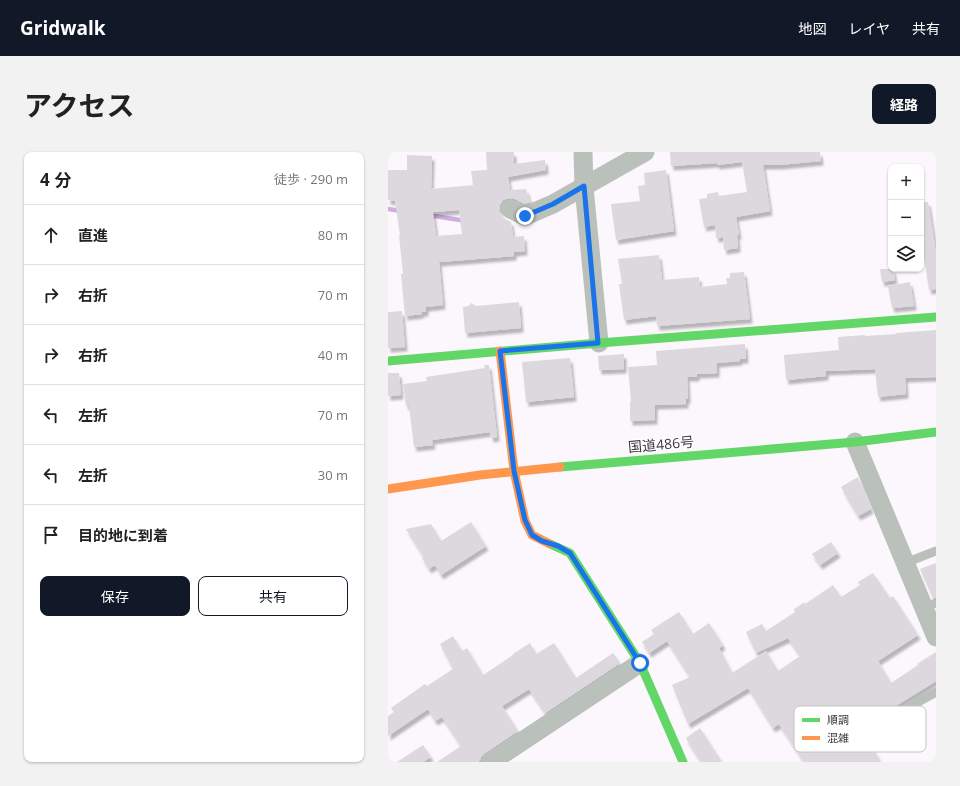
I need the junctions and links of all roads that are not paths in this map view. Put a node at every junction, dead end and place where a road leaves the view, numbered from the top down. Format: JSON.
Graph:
{"nodes":[{"id":1,"x":583,"y":152,"type":"edge"},
{"id":2,"x":645,"y":152,"type":"edge"},
{"id":3,"x":584,"y":179,"type":"junction"},
{"id":4,"x":518,"y":212,"type":"dead end"},
{"id":5,"x":936,"y":318,"type":"edge"},
{"id":6,"x":598,"y":343,"type":"junction"},
{"id":7,"x":500,"y":351,"type":"junction"},
{"id":8,"x":388,"y":361,"type":"edge"},
{"id":9,"x":936,"y":432,"type":"edge"},
{"id":10,"x":855,"y":442,"type":"junction"},
{"id":11,"x":514,"y":471,"type":"junction"},
{"id":12,"x":388,"y":489,"type":"edge"},
{"id":13,"x":936,"y":551,"type":"edge"},
{"id":14,"x":905,"y":563,"type":"junction"},
{"id":15,"x":930,"y":605,"type":"edge"},
{"id":16,"x":936,"y":637,"type":"edge"},
{"id":17,"x":640,"y":663,"type":"junction"},
{"id":18,"x":936,"y":692,"type":"edge"},
{"id":19,"x":911,"y":706,"type":"edge"},
{"id":20,"x":491,"y":762,"type":"edge"},
{"id":21,"x":683,"y":762,"type":"edge"}],
"edges":[{"from":1,"to":3,"type":"street"},
{"from":2,"to":3,"type":"street"},
{"from":3,"to":4,"type":"street"},
{"from":3,"to":6,"type":"street"},
{"from":5,"to":6,"type":"main road"},
{"from":6,"to":7,"type":"main road"},
{"from":7,"to":8,"type":"main road"},
{"from":7,"to":11,"type":"main road"},
{"from":9,"to":10,"type":"main road","name":"国道486号"},
{"from":10,"to":11,"type":"main road","name":"国道486号"},
{"from":10,"to":14,"type":"street"},
{"from":11,"to":12,"type":"main road","name":"国道486号"},
{"from":11,"to":17,"type":"main road"},
{"from":13,"to":14,"type":"lane"},
{"from":14,"to":15,"type":"street"},
{"from":15,"to":16,"type":"street"},
{"from":17,"to":20,"type":"street"},
{"from":17,"to":21,"type":"main road"},
{"from":18,"to":19,"type":"lane"}]}
